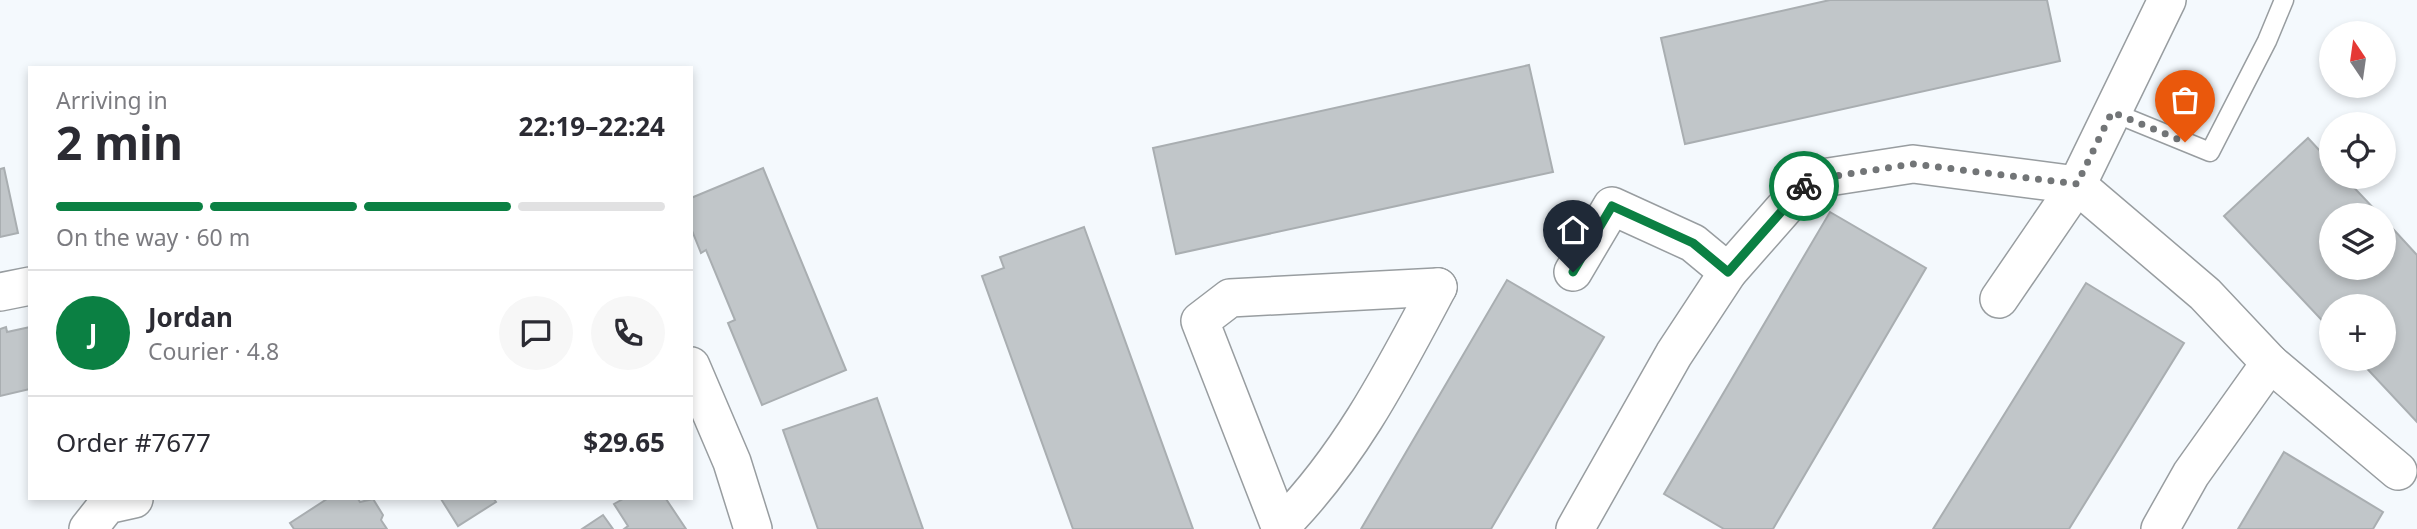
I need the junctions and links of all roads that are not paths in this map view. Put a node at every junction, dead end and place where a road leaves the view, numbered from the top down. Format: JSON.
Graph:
{"nodes":[{"id":1,"x":2167,"y":0,"type":"edge"},
{"id":2,"x":2284,"y":0,"type":"edge"},
{"id":3,"x":2112,"y":112,"type":"junction"},
{"id":4,"x":2077,"y":184,"type":"junction"},
{"id":5,"x":1573,"y":272,"type":"dead end"},
{"id":6,"x":1728,"y":272,"type":"junction"},
{"id":7,"x":28,"y":286,"type":"edge"},
{"id":8,"x":0,"y":292,"type":"edge"},
{"id":9,"x":1999,"y":299,"type":"dead end"},
{"id":10,"x":2270,"y":363,"type":"junction"},
{"id":11,"x":693,"y":371,"type":"edge"},
{"id":12,"x":2398,"y":471,"type":"dead end"},
{"id":13,"x":130,"y":500,"type":"edge"},
{"id":14,"x":1281,"y":528,"type":"edge"},
{"id":15,"x":88,"y":529,"type":"edge"},
{"id":16,"x":753,"y":529,"type":"edge"},
{"id":17,"x":1575,"y":529,"type":"edge"},
{"id":18,"x":2160,"y":529,"type":"edge"}],
"edges":[{"from":1,"to":3,"type":"street"},
{"from":2,"to":3,"type":"lane"},
{"from":3,"to":4,"type":"street"},
{"from":4,"to":6,"type":"street"},
{"from":4,"to":9,"type":"street"},
{"from":4,"to":10,"type":"street"},
{"from":5,"to":6,"type":"street"},
{"from":6,"to":17,"type":"street"},
{"from":7,"to":8,"type":"street"},
{"from":10,"to":12,"type":"street"},
{"from":10,"to":18,"type":"street"},
{"from":11,"to":16,"type":"street"},
{"from":13,"to":15,"type":"street"},
{"from":14,"to":14,"type":"street"}]}
